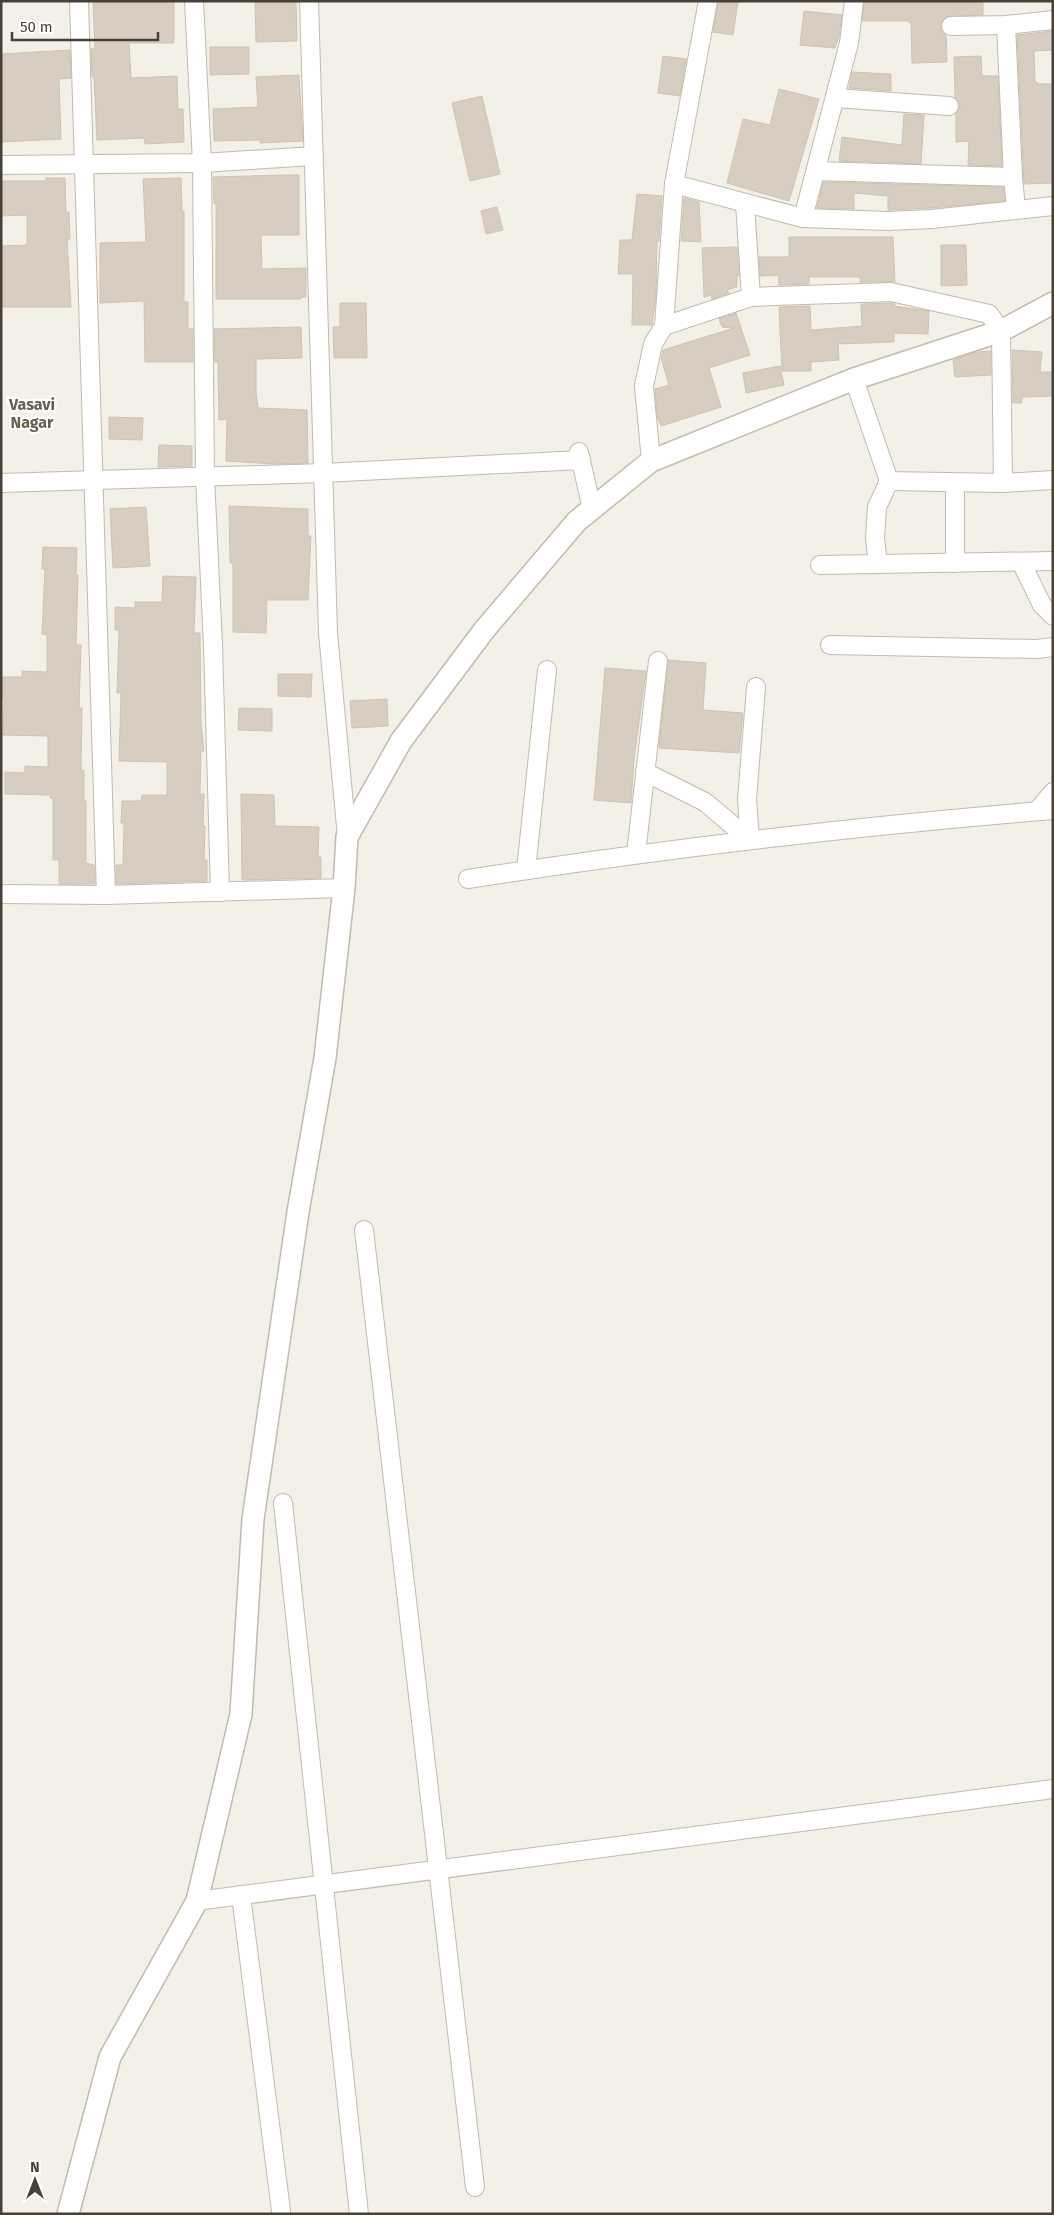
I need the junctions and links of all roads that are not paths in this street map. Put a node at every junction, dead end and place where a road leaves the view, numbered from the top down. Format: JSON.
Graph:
{"nodes":[{"id":1,"x":79,"y":1,"type":"edge"},
{"id":2,"x":194,"y":1,"type":"edge"},
{"id":3,"x":308,"y":1,"type":"edge"},
{"id":4,"x":708,"y":1,"type":"edge"},
{"id":5,"x":854,"y":1,"type":"edge"},
{"id":6,"x":1053,"y":20,"type":"edge"},
{"id":7,"x":1006,"y":25,"type":"junction"},
{"id":8,"x":951,"y":26,"type":"dead end"},
{"id":9,"x":834,"y":98,"type":"junction"},
{"id":10,"x":948,"y":106,"type":"dead end"},
{"id":11,"x":314,"y":156,"type":"junction"},
{"id":12,"x":202,"y":163,"type":"junction"},
{"id":13,"x":83,"y":164,"type":"junction"},
{"id":14,"x":1,"y":165,"type":"edge"},
{"id":15,"x":816,"y":171,"type":"junction"},
{"id":16,"x":1012,"y":177,"type":"junction"},
{"id":17,"x":674,"y":184,"type":"junction"},
{"id":18,"x":745,"y":202,"type":"junction"},
{"id":19,"x":1053,"y":206,"type":"edge"},
{"id":20,"x":1016,"y":209,"type":"junction"},
{"id":21,"x":803,"y":218,"type":"junction"},
{"id":22,"x":751,"y":297,"type":"junction"},
{"id":23,"x":1053,"y":303,"type":"edge"},
{"id":24,"x":664,"y":326,"type":"junction"},
{"id":25,"x":1001,"y":331,"type":"junction"},
{"id":26,"x":854,"y":379,"type":"junction"},
{"id":27,"x":651,"y":461,"type":"junction"},
{"id":28,"x":322,"y":473,"type":"junction"},
{"id":29,"x":205,"y":477,"type":"junction"},
{"id":30,"x":93,"y":480,"type":"junction"},
{"id":31,"x":1053,"y":480,"type":"edge"},
{"id":32,"x":890,"y":481,"type":"junction"},
{"id":33,"x":1,"y":483,"type":"edge"},
{"id":34,"x":955,"y":483,"type":"junction"},
{"id":35,"x":1003,"y":483,"type":"junction"},
{"id":36,"x":592,"y":509,"type":"junction"},
{"id":37,"x":1053,"y":561,"type":"edge"},
{"id":38,"x":1021,"y":562,"type":"junction"},
{"id":39,"x":955,"y":563,"type":"junction"},
{"id":40,"x":878,"y":564,"type":"junction"},
{"id":41,"x":820,"y":565,"type":"dead end"},
{"id":42,"x":1053,"y":616,"type":"edge"},
{"id":43,"x":830,"y":645,"type":"dead end"},
{"id":44,"x":1053,"y":647,"type":"edge"},
{"id":45,"x":658,"y":661,"type":"dead end"},
{"id":46,"x":547,"y":670,"type":"dead end"},
{"id":47,"x":756,"y":687,"type":"dead end"},
{"id":48,"x":645,"y":772,"type":"junction"},
{"id":49,"x":1053,"y":792,"type":"edge"},
{"id":50,"x":1045,"y":811,"type":"edge"},
{"id":51,"x":346,"y":837,"type":"junction"},
{"id":52,"x":750,"y":840,"type":"junction"},
{"id":53,"x":636,"y":854,"type":"junction"},
{"id":54,"x":526,"y":870,"type":"junction"},
{"id":55,"x":468,"y":878,"type":"dead end"},
{"id":56,"x":344,"y":888,"type":"junction"},
{"id":57,"x":220,"y":892,"type":"junction"},
{"id":58,"x":1,"y":894,"type":"edge"},
{"id":59,"x":106,"y":895,"type":"junction"},
{"id":60,"x":364,"y":1230,"type":"dead end"},
{"id":61,"x":282,"y":1504,"type":"dead end"},
{"id":62,"x":1053,"y":1790,"type":"edge"},
{"id":63,"x":438,"y":1869,"type":"junction"},
{"id":64,"x":324,"y":1884,"type":"junction"},
{"id":65,"x":241,"y":1895,"type":"junction"},
{"id":66,"x":197,"y":1901,"type":"junction"},
{"id":67,"x":474,"y":2187,"type":"dead end"},
{"id":68,"x":281,"y":2211,"type":"dead end"},
{"id":69,"x":68,"y":2214,"type":"edge"},
{"id":70,"x":359,"y":2214,"type":"edge"}],
"edges":[{"from":1,"to":13,"type":"street"},
{"from":2,"to":12,"type":"street"},
{"from":3,"to":11,"type":"street"},
{"from":4,"to":17,"type":"street"},
{"from":5,"to":9,"type":"street"},
{"from":6,"to":7,"type":"street"},
{"from":7,"to":8,"type":"street"},
{"from":7,"to":16,"type":"street"},
{"from":9,"to":10,"type":"street"},
{"from":9,"to":15,"type":"street"},
{"from":11,"to":12,"type":"street"},
{"from":11,"to":28,"type":"street"},
{"from":12,"to":13,"type":"street"},
{"from":12,"to":29,"type":"street"},
{"from":13,"to":14,"type":"street"},
{"from":13,"to":30,"type":"street"},
{"from":15,"to":16,"type":"street"},
{"from":15,"to":21,"type":"street"},
{"from":16,"to":20,"type":"street"},
{"from":17,"to":18,"type":"street"},
{"from":17,"to":24,"type":"street"},
{"from":18,"to":21,"type":"street"},
{"from":18,"to":22,"type":"street"},
{"from":19,"to":20,"type":"street"},
{"from":20,"to":21,"type":"street"},
{"from":22,"to":24,"type":"street"},
{"from":22,"to":25,"type":"street"},
{"from":23,"to":25,"type":"street"},
{"from":24,"to":27,"type":"street"},
{"from":25,"to":26,"type":"street"},
{"from":25,"to":35,"type":"street"},
{"from":26,"to":27,"type":"street"},
{"from":26,"to":32,"type":"street"},
{"from":27,"to":36,"type":"street"},
{"from":28,"to":29,"type":"street"},
{"from":28,"to":36,"type":"street"},
{"from":28,"to":51,"type":"street"},
{"from":29,"to":30,"type":"street"},
{"from":29,"to":57,"type":"street"},
{"from":30,"to":33,"type":"street"},
{"from":30,"to":59,"type":"street"},
{"from":31,"to":35,"type":"street"},
{"from":32,"to":34,"type":"street"},
{"from":32,"to":40,"type":"street"},
{"from":34,"to":35,"type":"street"},
{"from":34,"to":39,"type":"street"},
{"from":36,"to":51,"type":"street"},
{"from":37,"to":38,"type":"street"},
{"from":38,"to":39,"type":"street"},
{"from":38,"to":42,"type":"street"},
{"from":39,"to":40,"type":"street"},
{"from":40,"to":41,"type":"street"},
{"from":43,"to":44,"type":"street"},
{"from":45,"to":48,"type":"street"},
{"from":46,"to":54,"type":"street"},
{"from":47,"to":52,"type":"street"},
{"from":48,"to":52,"type":"street"},
{"from":48,"to":53,"type":"street"},
{"from":49,"to":50,"type":"street"},
{"from":50,"to":52,"type":"street"},
{"from":51,"to":56,"type":"street"},
{"from":52,"to":53,"type":"street"},
{"from":53,"to":54,"type":"street"},
{"from":54,"to":55,"type":"street"},
{"from":56,"to":57,"type":"street"},
{"from":56,"to":66,"type":"street"},
{"from":57,"to":59,"type":"street"},
{"from":58,"to":59,"type":"street"},
{"from":60,"to":63,"type":"street"},
{"from":61,"to":64,"type":"street"},
{"from":62,"to":63,"type":"street"},
{"from":63,"to":64,"type":"street"},
{"from":63,"to":67,"type":"street"},
{"from":64,"to":65,"type":"street"},
{"from":64,"to":70,"type":"street"},
{"from":65,"to":66,"type":"street"},
{"from":65,"to":68,"type":"street"},
{"from":66,"to":69,"type":"street"}]}
